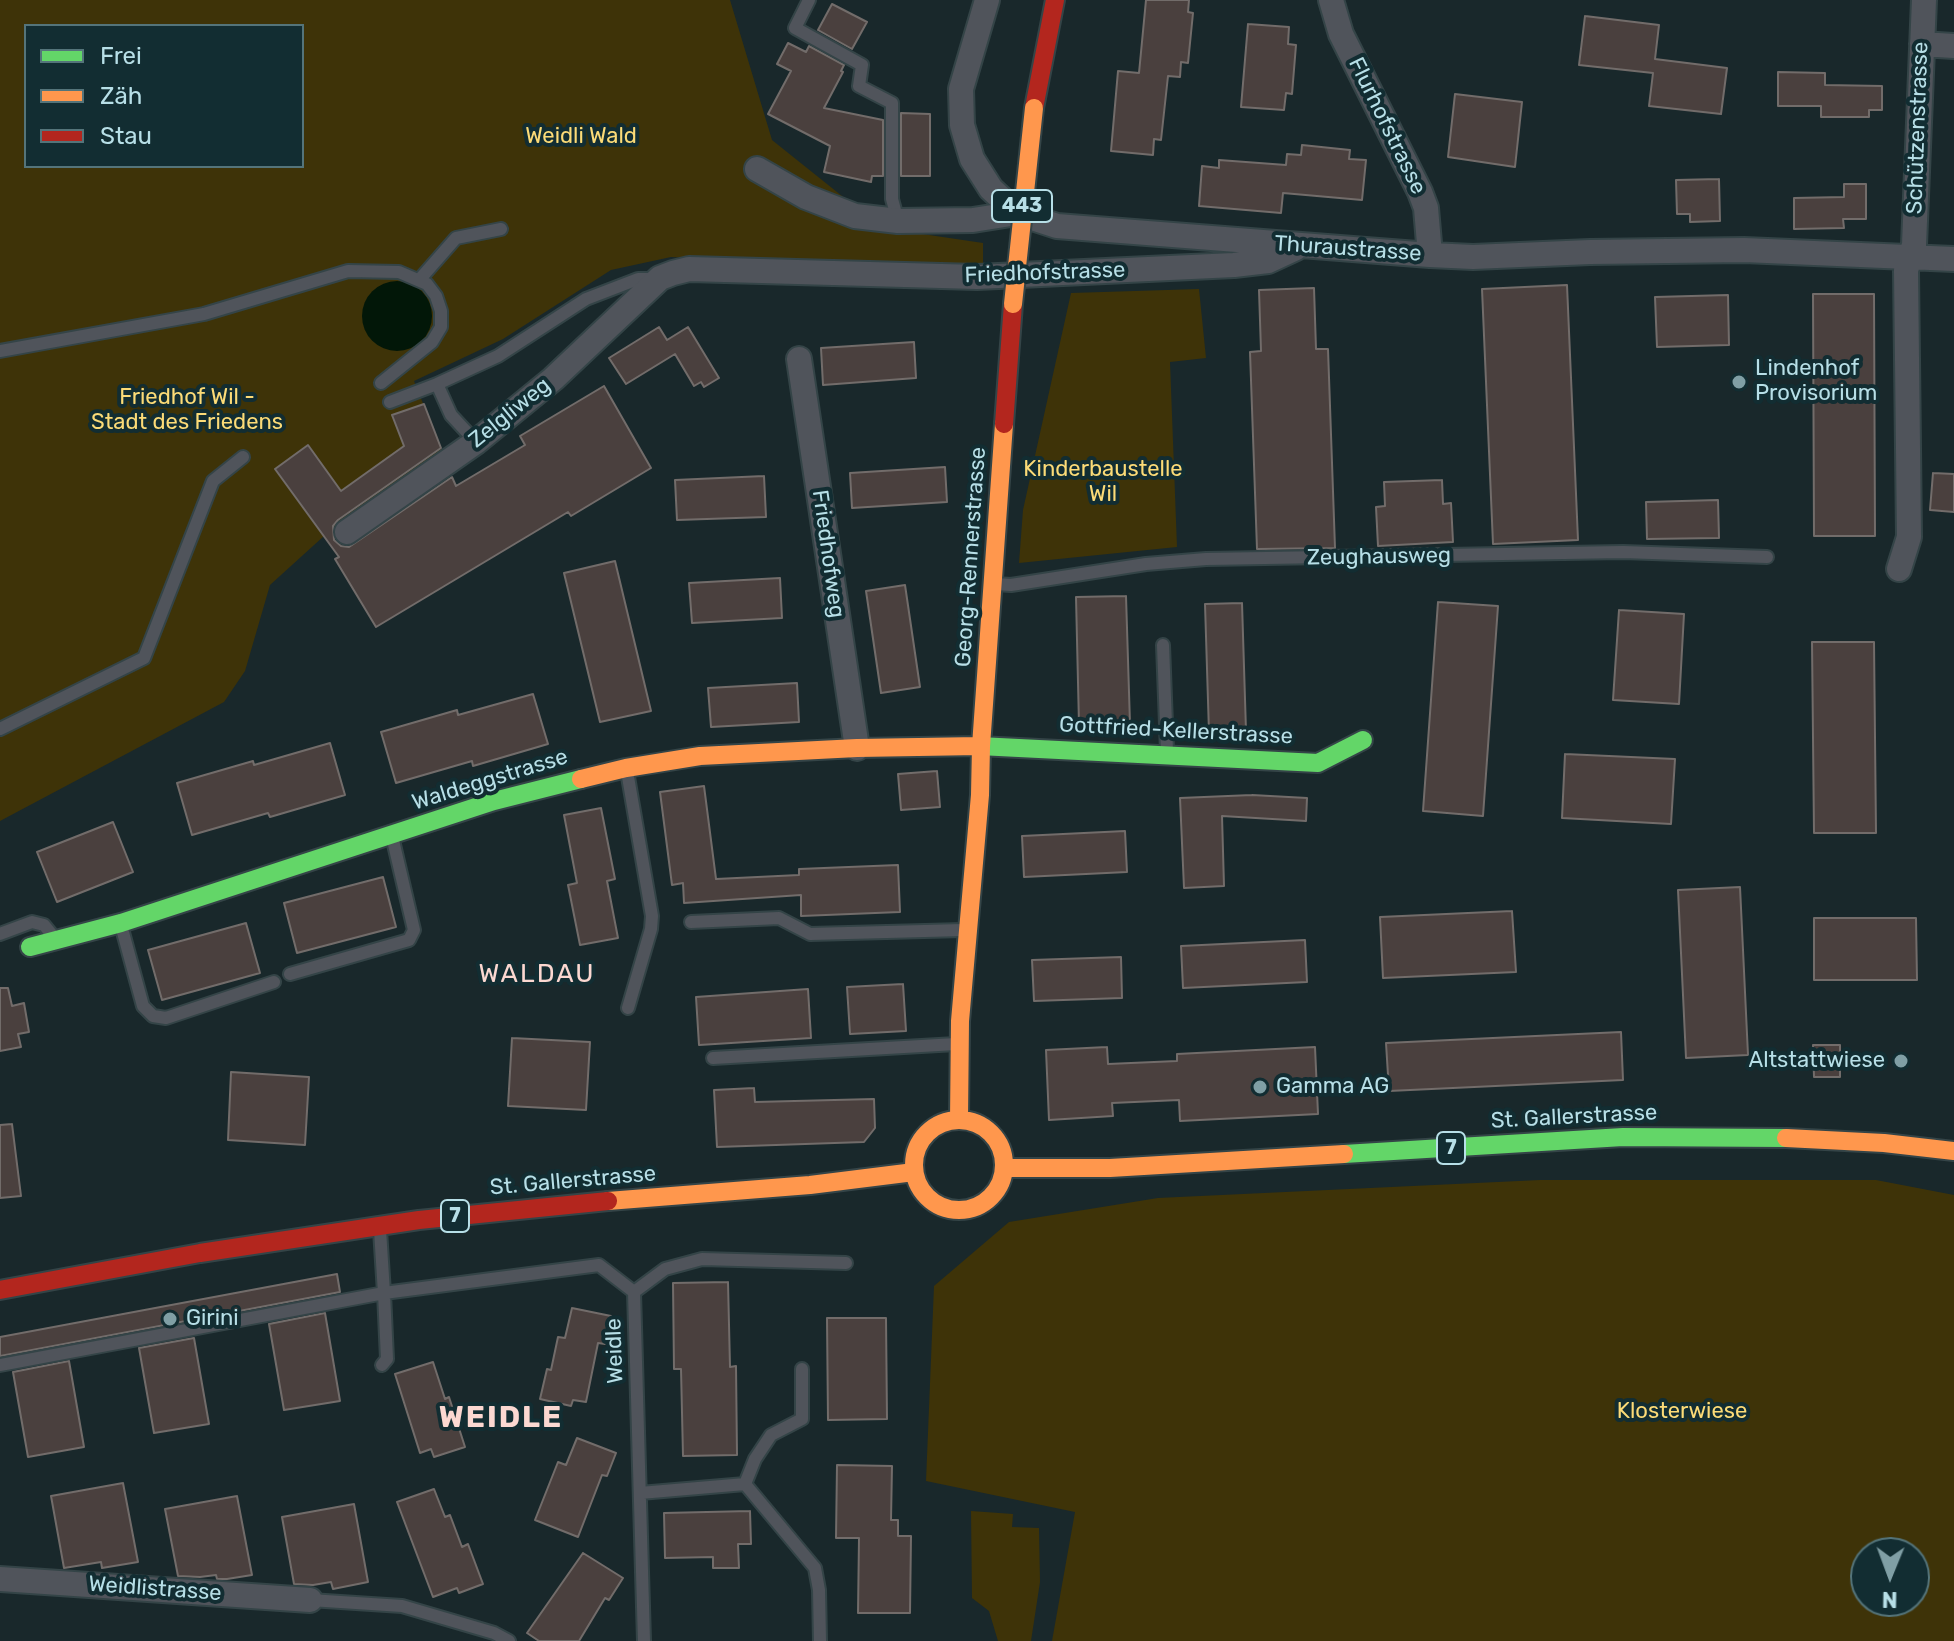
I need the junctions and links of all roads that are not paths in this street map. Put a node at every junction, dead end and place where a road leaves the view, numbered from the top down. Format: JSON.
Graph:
{"nodes":[{"id":1,"x":809,"y":0,"type":"edge"},
{"id":2,"x":987,"y":0,"type":"edge"},
{"id":3,"x":1055,"y":0,"type":"edge"},
{"id":4,"x":1331,"y":0,"type":"edge"},
{"id":5,"x":1924,"y":0,"type":"edge"},
{"id":6,"x":1922,"y":44,"type":"junction"},
{"id":7,"x":1954,"y":46,"type":"edge"},
{"id":8,"x":757,"y":169,"type":"dead end"},
{"id":9,"x":1017,"y":213,"type":"junction"},
{"id":10,"x":898,"y":221,"type":"junction"},
{"id":11,"x":501,"y":229,"type":"dead end"},
{"id":12,"x":1300,"y":246,"type":"junction"},
{"id":13,"x":1430,"y":255,"type":"junction"},
{"id":14,"x":1910,"y":256,"type":"junction"},
{"id":15,"x":1954,"y":259,"type":"edge"},
{"id":16,"x":660,"y":278,"type":"junction"},
{"id":17,"x":420,"y":279,"type":"junction"},
{"id":18,"x":0,"y":351,"type":"edge"},
{"id":19,"x":799,"y":359,"type":"dead end"},
{"id":20,"x":381,"y":383,"type":"dead end"},
{"id":21,"x":437,"y":384,"type":"junction"},
{"id":22,"x":390,"y":402,"type":"dead end"},
{"id":23,"x":476,"y":442,"type":"junction"},
{"id":24,"x":243,"y":457,"type":"dead end"},
{"id":25,"x":347,"y":532,"type":"dead end"},
{"id":26,"x":1767,"y":557,"type":"dead end"},
{"id":27,"x":1899,"y":569,"type":"dead end"},
{"id":28,"x":992,"y":584,"type":"junction"},
{"id":29,"x":1163,"y":645,"type":"dead end"},
{"id":30,"x":0,"y":729,"type":"edge"},
{"id":31,"x":1363,"y":740,"type":"dead end"},
{"id":32,"x":981,"y":746,"type":"junction"},
{"id":33,"x":857,"y":748,"type":"junction"},
{"id":34,"x":1167,"y":755,"type":"junction"},
{"id":35,"x":626,"y":768,"type":"junction"},
{"id":36,"x":392,"y":836,"type":"junction"},
{"id":37,"x":691,"y":922,"type":"dead end"},
{"id":38,"x":121,"y":923,"type":"junction"},
{"id":39,"x":966,"y":930,"type":"junction"},
{"id":40,"x":0,"y":934,"type":"edge"},
{"id":41,"x":57,"y":940,"type":"junction"},
{"id":42,"x":30,"y":947,"type":"dead end"},
{"id":43,"x":290,"y":974,"type":"dead end"},
{"id":44,"x":274,"y":982,"type":"dead end"},
{"id":45,"x":628,"y":1008,"type":"dead end"},
{"id":46,"x":960,"y":1044,"type":"junction"},
{"id":47,"x":713,"y":1058,"type":"dead end"},
{"id":48,"x":959,"y":1120,"type":"junction"},
{"id":49,"x":1954,"y":1151,"type":"edge"},
{"id":50,"x":1004,"y":1168,"type":"junction"},
{"id":51,"x":914,"y":1172,"type":"junction"},
{"id":52,"x":379,"y":1225,"type":"junction"},
{"id":53,"x":846,"y":1263,"type":"dead end"},
{"id":54,"x":0,"y":1290,"type":"edge"},
{"id":55,"x":634,"y":1292,"type":"junction"},
{"id":56,"x":384,"y":1293,"type":"junction"},
{"id":57,"x":0,"y":1365,"type":"edge"},
{"id":58,"x":382,"y":1365,"type":"dead end"},
{"id":59,"x":802,"y":1369,"type":"dead end"},
{"id":60,"x":745,"y":1484,"type":"junction"},
{"id":61,"x":640,"y":1493,"type":"junction"},
{"id":62,"x":0,"y":1579,"type":"edge"},
{"id":63,"x":310,"y":1600,"type":"joint"},
{"id":64,"x":509,"y":1641,"type":"edge"},
{"id":65,"x":644,"y":1641,"type":"edge"},
{"id":66,"x":820,"y":1641,"type":"edge"}],
"edges":[{"from":1,"to":10,"type":"lane"},
{"from":2,"to":9,"type":"street"},
{"from":3,"to":28,"type":"main road","name":"Georg-Rennerstrasse","number":"443","bridge":true},
{"from":4,"to":13,"type":"street","name":"Flurhofstrasse"},
{"from":5,"to":6,"type":"street","name":"Schützenstrasse"},
{"from":6,"to":7,"type":"street"},
{"from":6,"to":14,"type":"street","name":"Schützenstrasse"},
{"from":8,"to":10,"type":"street","name":"Thuraustrasse"},
{"from":9,"to":10,"type":"street","name":"Thuraustrasse"},
{"from":9,"to":12,"type":"street","name":"Thuraustrasse"},
{"from":11,"to":17,"type":"lane"},
{"from":12,"to":13,"type":"street","name":"Thuraustrasse"},
{"from":12,"to":16,"type":"street","name":"Friedhofstrasse"},
{"from":13,"to":14,"type":"street","name":"Thuraustrasse"},
{"from":14,"to":15,"type":"street","name":"Thuraustrasse"},
{"from":14,"to":27,"type":"street"},
{"from":16,"to":21,"type":"lane"},
{"from":16,"to":23,"type":"street","name":"Zelgliweg"},
{"from":17,"to":18,"type":"lane"},
{"from":17,"to":20,"type":"lane"},
{"from":19,"to":33,"type":"street","name":"Friedhofweg"},
{"from":21,"to":22,"type":"lane"},
{"from":21,"to":23,"type":"lane"},
{"from":23,"to":25,"type":"street","name":"Zelgliweg"},
{"from":24,"to":30,"type":"lane"},
{"from":26,"to":28,"type":"lane","name":"Zeughausweg"},
{"from":28,"to":32,"type":"main road","name":"Georg-Rennerstrasse"},
{"from":29,"to":34,"type":"lane"},
{"from":31,"to":34,"type":"main road","name":"Gottfried-Kellerstrasse"},
{"from":32,"to":33,"type":"main road","name":"Waldeggstrasse"},
{"from":32,"to":34,"type":"main road","name":"Gottfried-Kellerstrasse"},
{"from":32,"to":39,"type":"main road","name":"Georg-Rennerstrasse"},
{"from":33,"to":35,"type":"main road","name":"Waldeggstrasse"},
{"from":35,"to":36,"type":"main road","name":"Waldeggstrasse"},
{"from":35,"to":45,"type":"lane"},
{"from":36,"to":38,"type":"main road","name":"Waldeggstrasse"},
{"from":36,"to":43,"type":"lane"},
{"from":37,"to":39,"type":"lane"},
{"from":38,"to":41,"type":"main road","name":"Waldeggstrasse"},
{"from":38,"to":44,"type":"lane"},
{"from":39,"to":46,"type":"main road","name":"Georg-Rennerstrasse"},
{"from":40,"to":41,"type":"lane"},
{"from":41,"to":42,"type":"main road","name":"Waldeggstrasse"},
{"from":46,"to":47,"type":"lane"},
{"from":46,"to":48,"type":"main road","name":"Georg-Rennerstrasse"},
{"from":48,"to":50,"type":"main road"},
{"from":48,"to":51,"type":"main road"},
{"from":49,"to":50,"type":"main road","name":"St. Gallerstrasse","number":"7"},
{"from":50,"to":51,"type":"main road"},
{"from":51,"to":52,"type":"main road","name":"St. Gallerstrasse","number":"7"},
{"from":52,"to":54,"type":"main road","name":"St. Gallerstrasse","number":"7"},
{"from":52,"to":56,"type":"lane"},
{"from":53,"to":55,"type":"lane"},
{"from":55,"to":56,"type":"lane","name":"Weidle"},
{"from":55,"to":61,"type":"lane","name":"Weidle"},
{"from":56,"to":57,"type":"lane","name":"Weidle"},
{"from":56,"to":58,"type":"lane"},
{"from":59,"to":60,"type":"lane"},
{"from":60,"to":61,"type":"lane"},
{"from":60,"to":66,"type":"lane"},
{"from":61,"to":65,"type":"lane","name":"Weidle"},
{"from":62,"to":63,"type":"street","name":"Weidlistrasse"},
{"from":63,"to":64,"type":"lane"}]}
